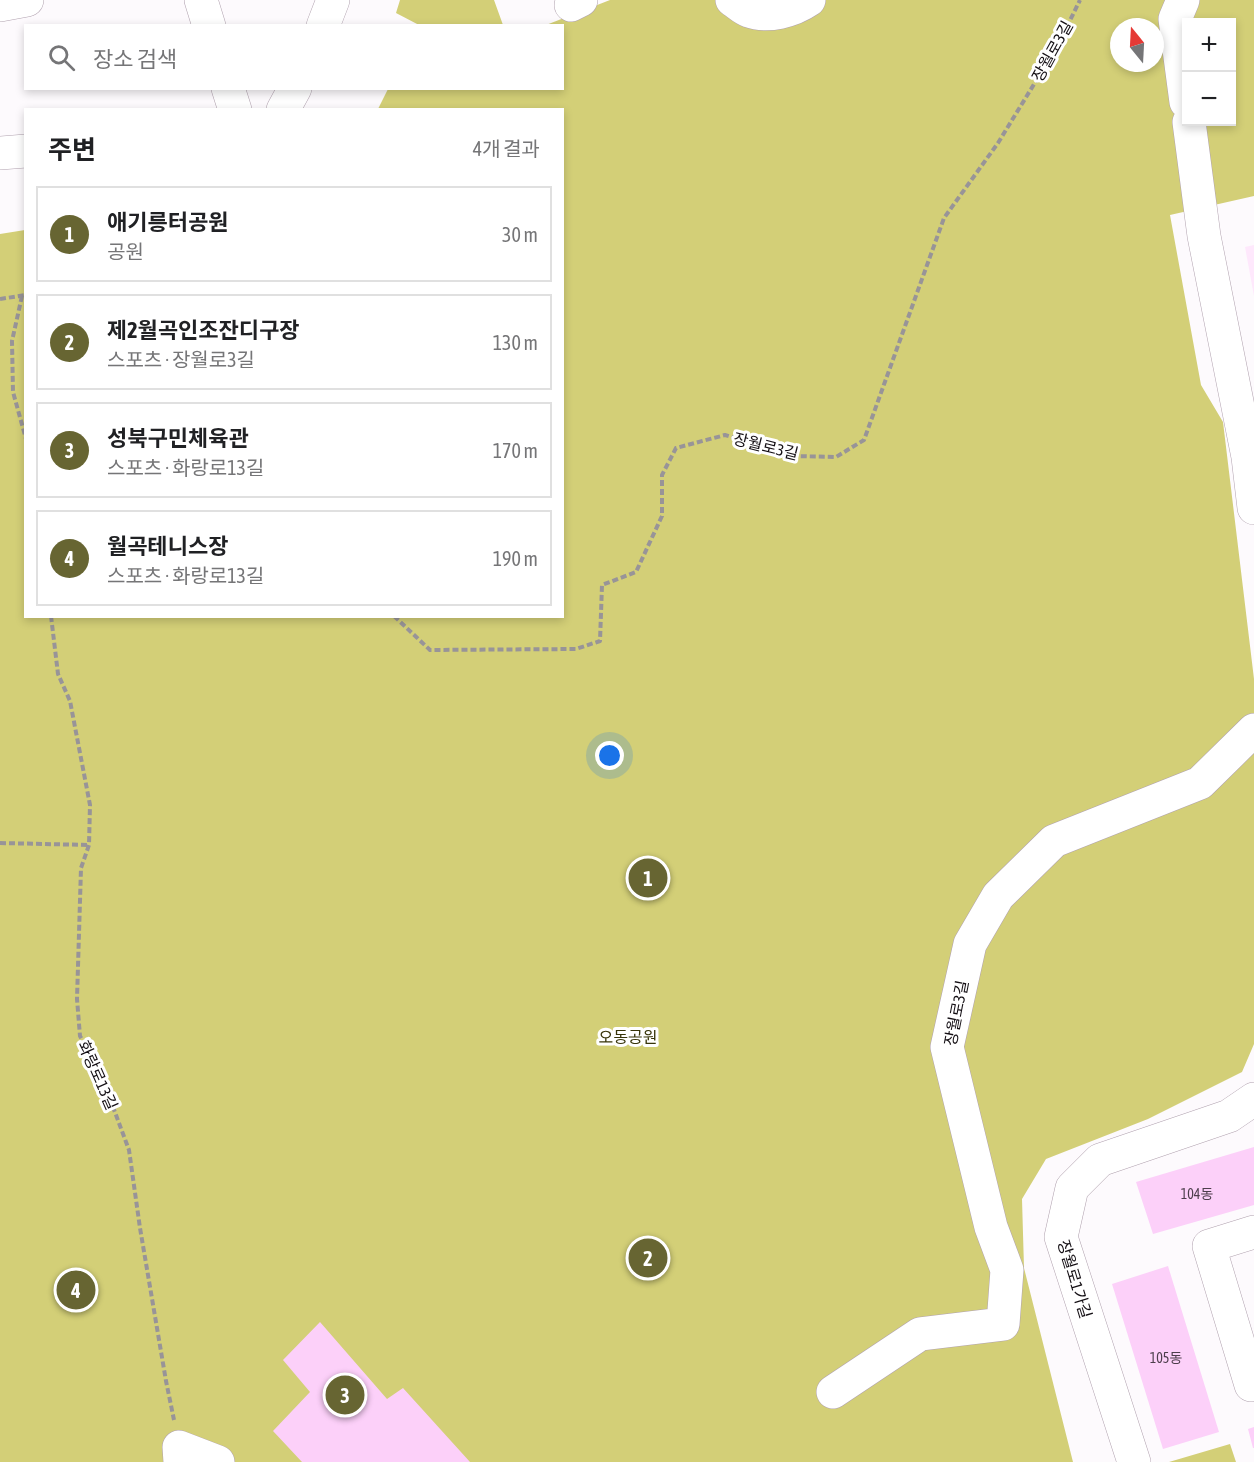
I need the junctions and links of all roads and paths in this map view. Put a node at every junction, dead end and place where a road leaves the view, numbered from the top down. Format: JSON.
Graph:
{"nodes":[{"id":1,"x":27,"y":0,"type":"edge"},
{"id":2,"x":201,"y":0,"type":"edge"},
{"id":3,"x":333,"y":0,"type":"edge"},
{"id":4,"x":732,"y":0,"type":"edge"},
{"id":5,"x":809,"y":0,"type":"edge"},
{"id":6,"x":1080,"y":0,"type":"edge"},
{"id":7,"x":1183,"y":0,"type":"edge"},
{"id":8,"x":0,"y":5,"type":"edge"},
{"id":9,"x":208,"y":24,"type":"edge"},
{"id":10,"x":324,"y":24,"type":"edge"},
{"id":11,"x":1182,"y":72,"type":"edge"},
{"id":12,"x":229,"y":90,"type":"edge"},
{"id":13,"x":294,"y":90,"type":"edge"},
{"id":14,"x":234,"y":108,"type":"edge"},
{"id":15,"x":284,"y":108,"type":"edge"},
{"id":16,"x":1190,"y":126,"type":"edge"},
{"id":17,"x":24,"y":151,"type":"edge"},
{"id":18,"x":0,"y":153,"type":"edge"},
{"id":19,"x":24,"y":295,"type":"edge"},
{"id":20,"x":0,"y":299,"type":"edge"},
{"id":21,"x":24,"y":432,"type":"edge"},
{"id":22,"x":1254,"y":508,"type":"edge"},
{"id":23,"x":51,"y":618,"type":"edge"},
{"id":24,"x":396,"y":618,"type":"edge"},
{"id":25,"x":1254,"y":730,"type":"edge"},
{"id":26,"x":0,"y":843,"type":"edge"},
{"id":27,"x":89,"y":845,"type":"junction"},
{"id":28,"x":1254,"y":1099,"type":"edge"},
{"id":29,"x":1254,"y":1232,"type":"edge"},
{"id":30,"x":1254,"y":1384,"type":"edge"},
{"id":31,"x":833,"y":1392,"type":"dead end"},
{"id":32,"x":180,"y":1454,"type":"edge"},
{"id":33,"x":218,"y":1462,"type":"edge"},
{"id":34,"x":1134,"y":1462,"type":"edge"}],
"edges":[{"from":1,"to":8,"type":"street"},
{"from":2,"to":9,"type":"street"},
{"from":3,"to":10,"type":"street"},
{"from":4,"to":5,"type":"street"},
{"from":6,"to":24,"type":"path","name":"장월로3길"},
{"from":7,"to":11,"type":"street"},
{"from":12,"to":14,"type":"street"},
{"from":13,"to":15,"type":"street"},
{"from":16,"to":22,"type":"street"},
{"from":17,"to":18,"type":"street"},
{"from":19,"to":20,"type":"path"},
{"from":19,"to":21,"type":"path"},
{"from":23,"to":27,"type":"path","name":"화랑로13길"},
{"from":25,"to":31,"type":"street","name":"장월로3길"},
{"from":26,"to":27,"type":"path"},
{"from":27,"to":32,"type":"path","name":"화랑로13길"},
{"from":28,"to":34,"type":"street","name":"장월로1가길"},
{"from":29,"to":30,"type":"street"},
{"from":32,"to":33,"type":"street"}]}
